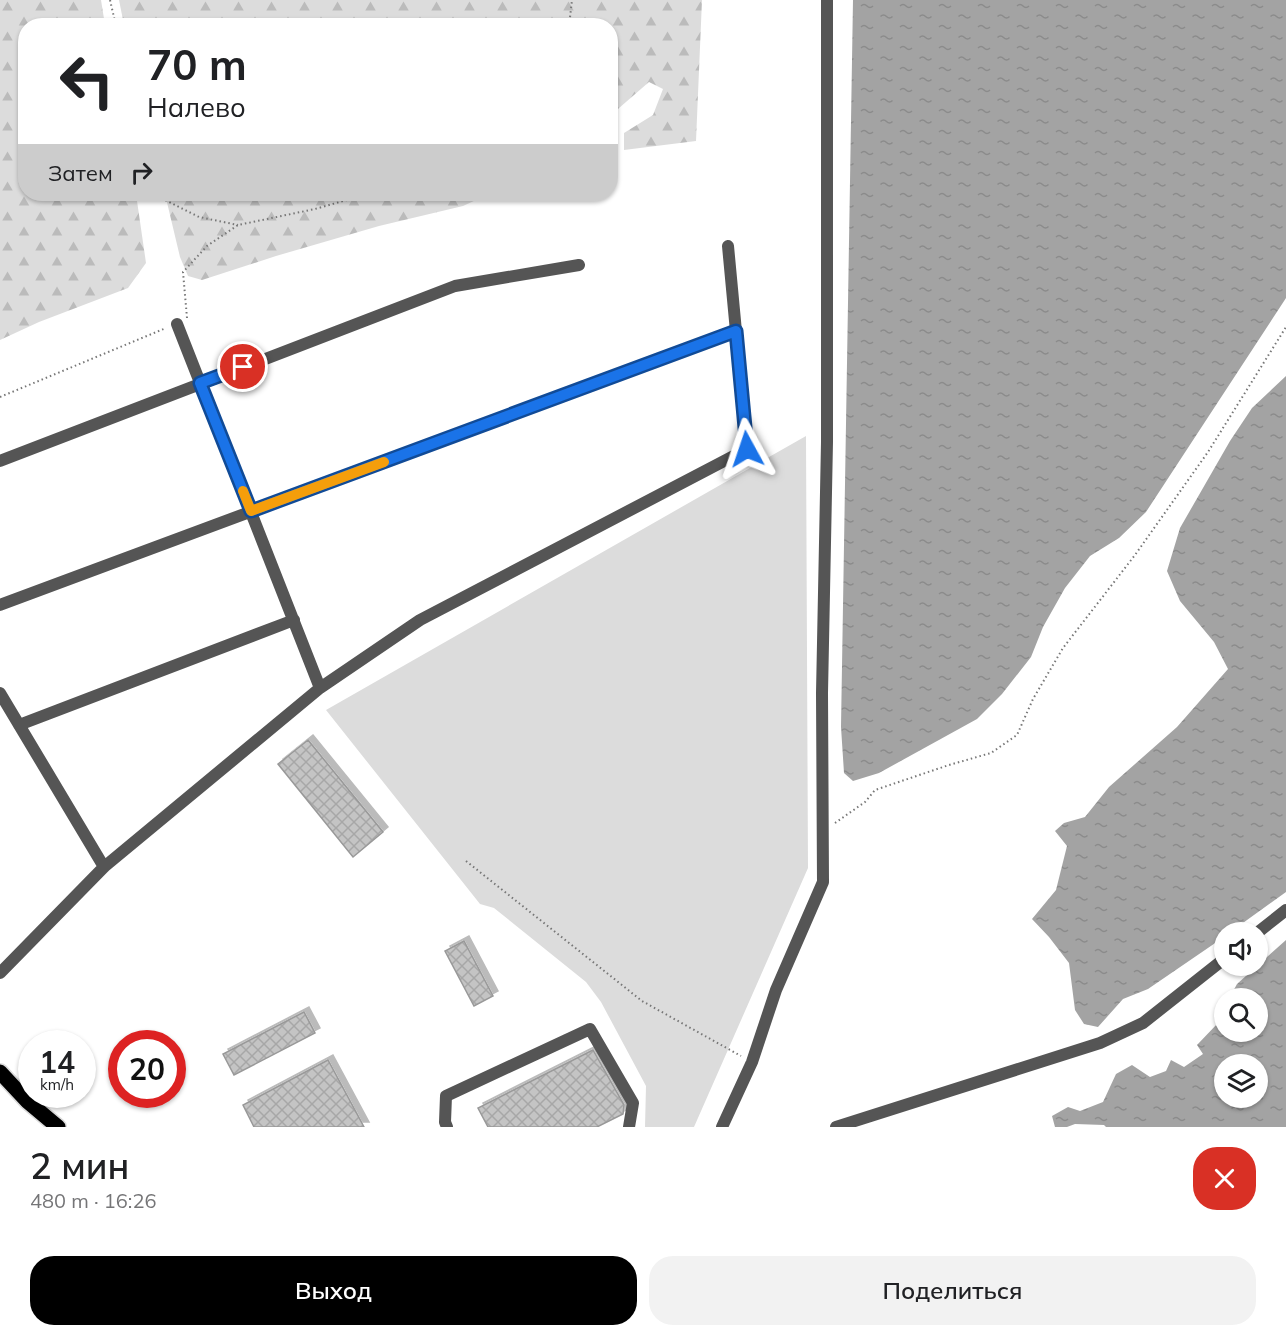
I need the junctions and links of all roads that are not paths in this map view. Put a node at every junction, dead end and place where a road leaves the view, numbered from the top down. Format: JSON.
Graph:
{"nodes":[{"id":1,"x":827,"y":0,"type":"edge"},
{"id":2,"x":728,"y":246,"type":"dead end"},
{"id":3,"x":579,"y":265,"type":"dead end"},
{"id":4,"x":177,"y":324,"type":"road end"},
{"id":5,"x":736,"y":331,"type":"junction"},
{"id":6,"x":200,"y":383,"type":"junction"},
{"id":7,"x":0,"y":461,"type":"edge"},
{"id":8,"x":251,"y":511,"type":"junction"},
{"id":9,"x":0,"y":605,"type":"edge"},
{"id":10,"x":294,"y":620,"type":"junction"},
{"id":11,"x":320,"y":688,"type":"junction"},
{"id":12,"x":0,"y":693,"type":"edge"},
{"id":13,"x":19,"y":725,"type":"junction"},
{"id":14,"x":104,"y":867,"type":"junction"},
{"id":15,"x":1286,"y":910,"type":"edge"},
{"id":16,"x":1268,"y":924,"type":"edge"},
{"id":17,"x":1214,"y":967,"type":"edge"},
{"id":18,"x":0,"y":973,"type":"edge"},
{"id":19,"x":0,"y":1072,"type":"edge"},
{"id":20,"x":58,"y":1127,"type":"edge"},
{"id":21,"x":447,"y":1127,"type":"edge"},
{"id":22,"x":629,"y":1127,"type":"edge"},
{"id":23,"x":722,"y":1127,"type":"edge"},
{"id":24,"x":836,"y":1127,"type":"edge"}],
"edges":[{"from":1,"to":23,"type":"street"},
{"from":2,"to":5,"type":"street"},
{"from":3,"to":6,"type":"street"},
{"from":4,"to":6,"type":"street"},
{"from":5,"to":8,"type":"street"},
{"from":5,"to":11,"type":"street"},
{"from":6,"to":7,"type":"street"},
{"from":6,"to":8,"type":"street"},
{"from":8,"to":9,"type":"street"},
{"from":8,"to":10,"type":"street"},
{"from":10,"to":11,"type":"street"},
{"from":10,"to":13,"type":"street"},
{"from":11,"to":14,"type":"street"},
{"from":12,"to":13,"type":"street"},
{"from":13,"to":14,"type":"street"},
{"from":14,"to":18,"type":"street"},
{"from":15,"to":16,"type":"street"},
{"from":17,"to":24,"type":"street"},
{"from":19,"to":20,"type":"main road"},
{"from":21,"to":22,"type":"street"}]}
